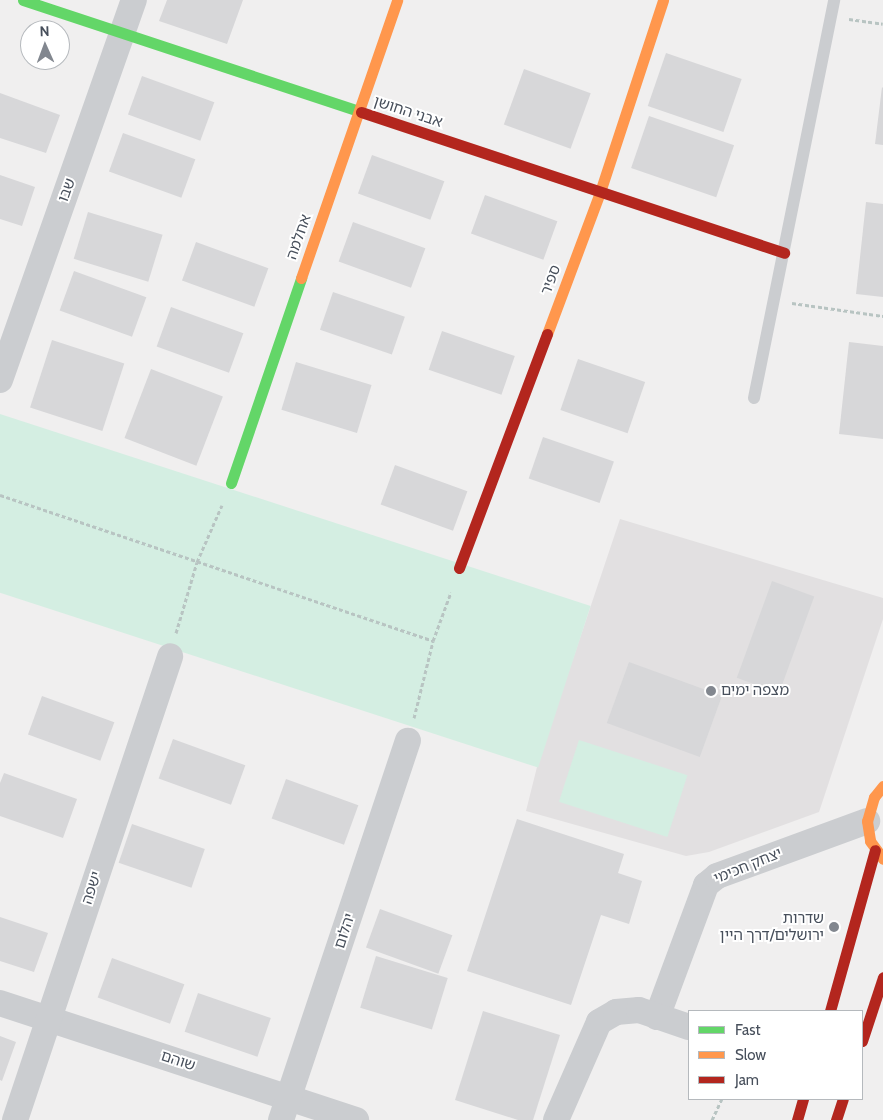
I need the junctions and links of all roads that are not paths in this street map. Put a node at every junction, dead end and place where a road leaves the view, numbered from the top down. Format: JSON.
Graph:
{"nodes":[{"id":1,"x":23,"y":0,"type":"edge"},
{"id":2,"x":134,"y":0,"type":"edge"},
{"id":3,"x":397,"y":0,"type":"edge"},
{"id":4,"x":662,"y":0,"type":"edge"},
{"id":5,"x":834,"y":0,"type":"edge"},
{"id":6,"x":123,"y":33,"type":"junction"},
{"id":7,"x":358,"y":111,"type":"junction"},
{"id":8,"x":600,"y":192,"type":"junction"},
{"id":9,"x":784,"y":253,"type":"junction"},
{"id":10,"x":0,"y":380,"type":"edge"},
{"id":11,"x":754,"y":398,"type":"dead end"},
{"id":12,"x":231,"y":483,"type":"road end"},
{"id":13,"x":459,"y":568,"type":"road end"},
{"id":14,"x":170,"y":656,"type":"road end"},
{"id":15,"x":408,"y":741,"type":"road end"},
{"id":16,"x":883,"y":786,"type":"edge"},
{"id":17,"x":866,"y":821,"type":"junction"},
{"id":18,"x":875,"y":850,"type":"junction"},
{"id":19,"x":883,"y":859,"type":"edge"},
{"id":20,"x":883,"y":976,"type":"edge"},
{"id":21,"x":0,"y":1003,"type":"edge"},
{"id":22,"x":830,"y":1010,"type":"edge"},
{"id":23,"x":657,"y":1017,"type":"junction"},
{"id":24,"x":49,"y":1019,"type":"junction"},
{"id":25,"x":688,"y":1027,"type":"edge"},
{"id":26,"x":863,"y":1038,"type":"edge"},
{"id":27,"x":843,"y":1100,"type":"edge"},
{"id":28,"x":285,"y":1109,"type":"edge"},
{"id":29,"x":15,"y":1120,"type":"edge"},
{"id":30,"x":356,"y":1120,"type":"edge"},
{"id":31,"x":556,"y":1120,"type":"edge"},
{"id":32,"x":836,"y":1120,"type":"edge"}],
"edges":[{"from":1,"to":6,"type":"street","name":"אבני החושן"},
{"from":2,"to":6,"type":"street","name":"שבו"},
{"from":3,"to":7,"type":"street","name":"אחלמה"},
{"from":4,"to":8,"type":"street","name":"ספיר"},
{"from":5,"to":9,"type":"lane"},
{"from":6,"to":7,"type":"street","name":"אבני החושן"},
{"from":6,"to":10,"type":"street","name":"שבו"},
{"from":7,"to":8,"type":"street","name":"אבני החושן"},
{"from":7,"to":12,"type":"street","name":"אחלמה"},
{"from":8,"to":9,"type":"street","name":"אבני החושן"},
{"from":8,"to":13,"type":"street","name":"ספיר"},
{"from":9,"to":11,"type":"lane"},
{"from":14,"to":24,"type":"street","name":"ישפה"},
{"from":15,"to":28,"type":"street","name":"יהלום"},
{"from":16,"to":17,"type":"street"},
{"from":17,"to":18,"type":"street"},
{"from":17,"to":23,"type":"street","name":"יצחק חכימי"},
{"from":18,"to":19,"type":"street"},
{"from":18,"to":22,"type":"street"},
{"from":20,"to":26,"type":"street"},
{"from":21,"to":24,"type":"street","name":"שוהם"},
{"from":23,"to":25,"type":"street"},
{"from":23,"to":31,"type":"street"},
{"from":24,"to":28,"type":"street","name":"שוהם"},
{"from":24,"to":29,"type":"street","name":"ישפה"},
{"from":27,"to":32,"type":"street"},
{"from":28,"to":30,"type":"street","name":"שוהם"}]}
